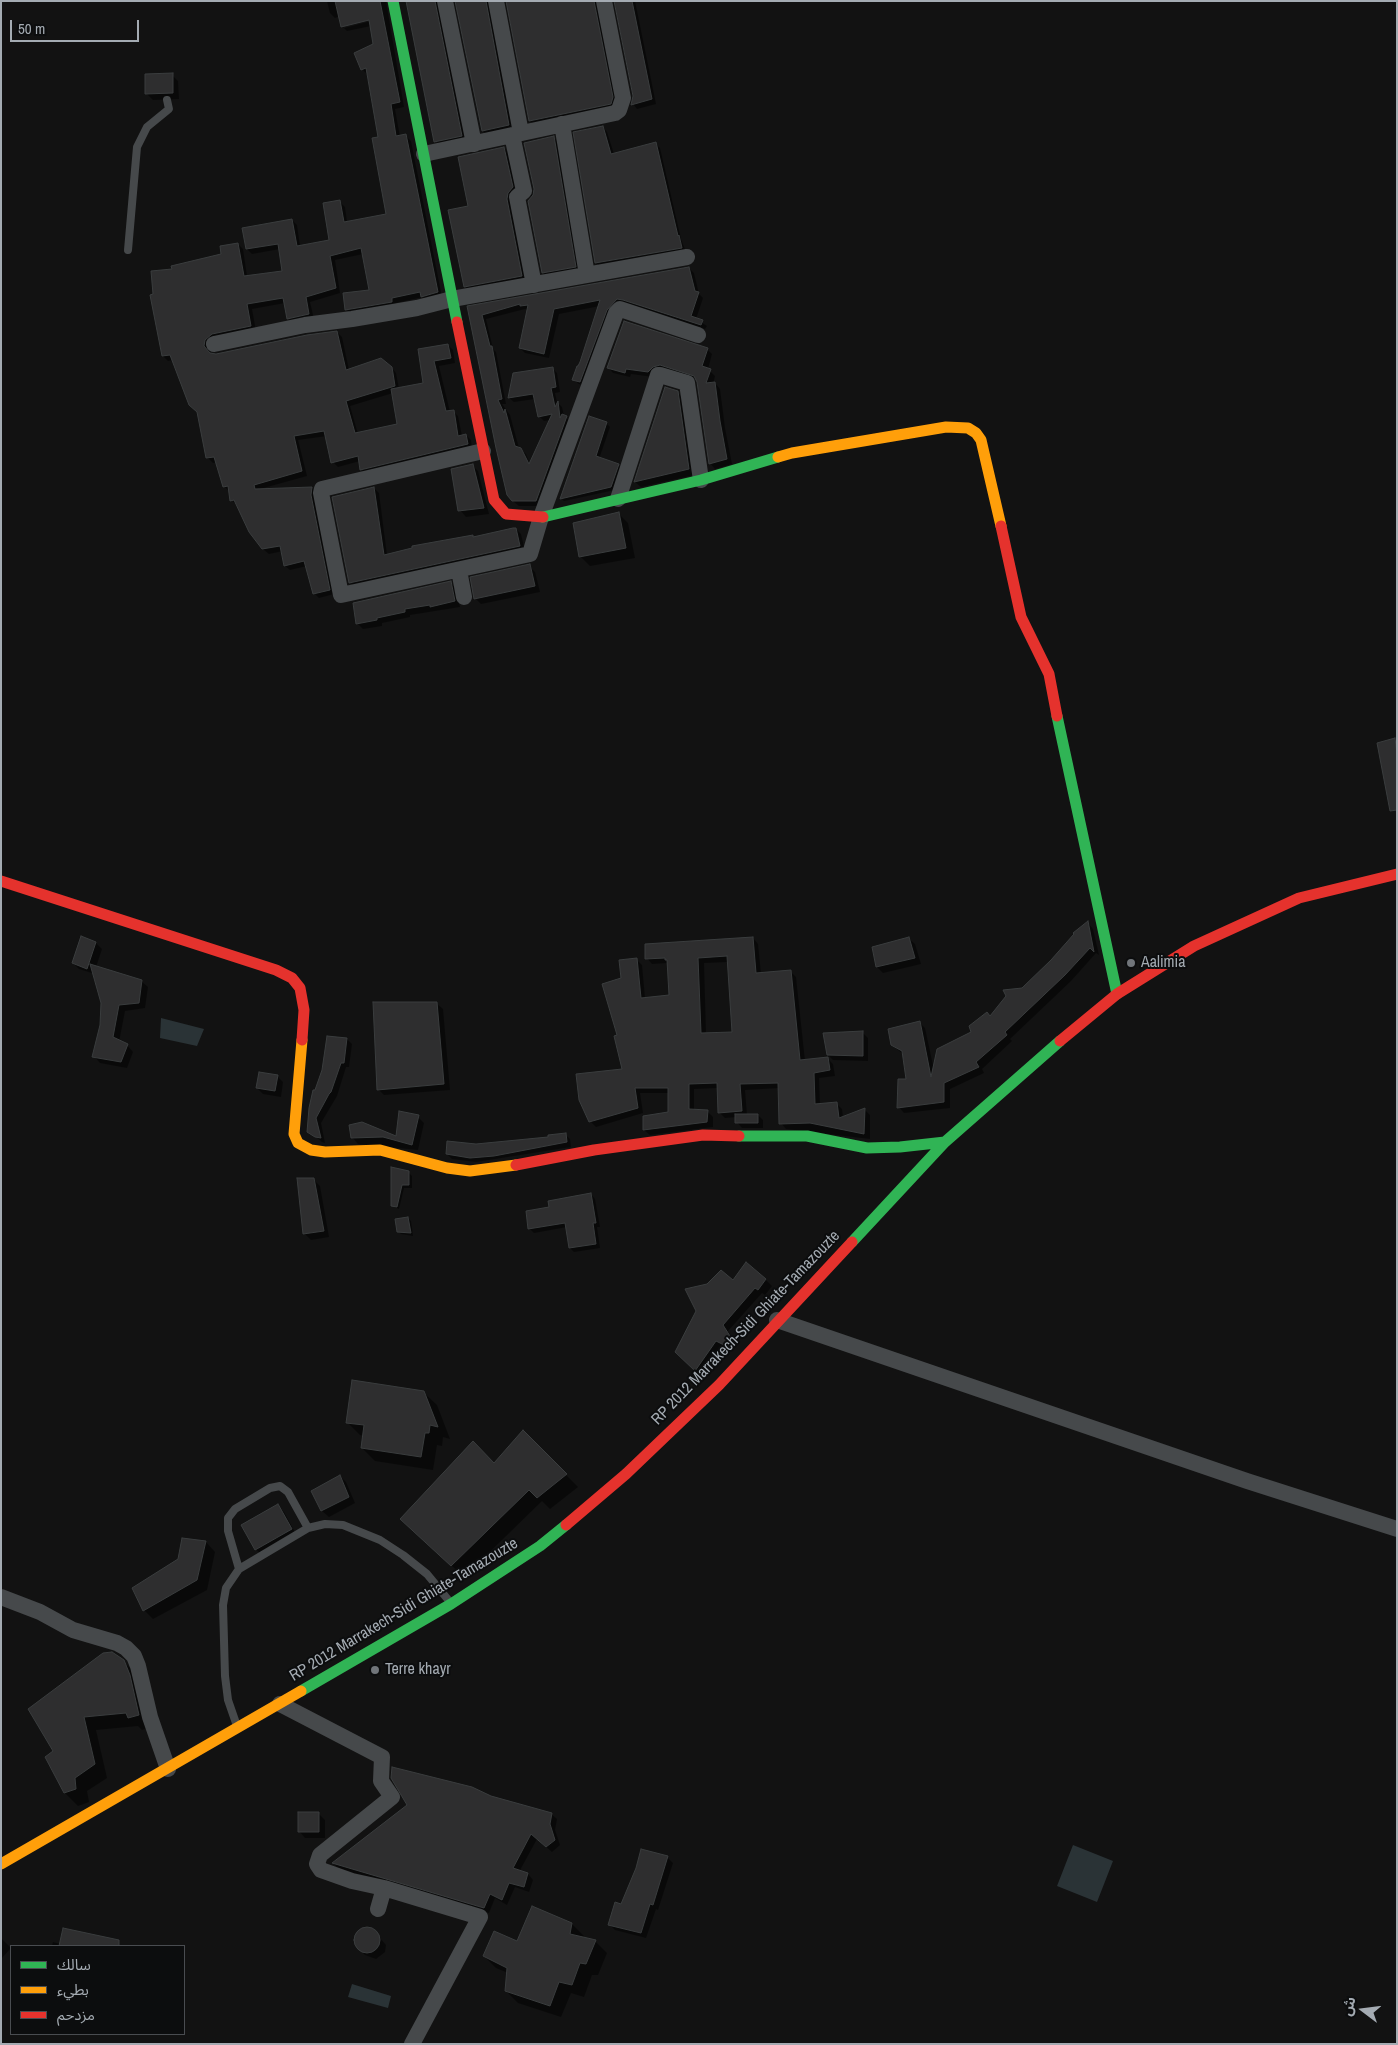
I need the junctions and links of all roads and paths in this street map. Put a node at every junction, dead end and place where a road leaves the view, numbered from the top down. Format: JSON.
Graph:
{"nodes":[{"id":1,"x":393,"y":1,"type":"edge"},
{"id":2,"x":445,"y":1,"type":"edge"},
{"id":3,"x":496,"y":1,"type":"edge"},
{"id":4,"x":604,"y":1,"type":"edge"},
{"id":5,"x":167,"y":100,"type":"dead end"},
{"id":6,"x":562,"y":124,"type":"junction"},
{"id":7,"x":517,"y":134,"type":"junction"},
{"id":8,"x":474,"y":144,"type":"junction"},
{"id":9,"x":424,"y":154,"type":"junction"},
{"id":10,"x":128,"y":250,"type":"dead end"},
{"id":11,"x":687,"y":256,"type":"dead end"},
{"id":12,"x":587,"y":275,"type":"junction"},
{"id":13,"x":534,"y":285,"type":"junction"},
{"id":14,"x":452,"y":299,"type":"junction"},
{"id":15,"x":698,"y":335,"type":"dead end"},
{"id":16,"x":214,"y":344,"type":"dead end"},
{"id":17,"x":483,"y":451,"type":"junction"},
{"id":18,"x":701,"y":480,"type":"junction"},
{"id":19,"x":618,"y":499,"type":"junction"},
{"id":20,"x":541,"y":517,"type":"junction"},
{"id":21,"x":459,"y":570,"type":"junction"},
{"id":22,"x":464,"y":597,"type":"dead end"},
{"id":23,"x":1397,"y":874,"type":"edge"},
{"id":24,"x":1,"y":881,"type":"edge"},
{"id":25,"x":1117,"y":994,"type":"junction"},
{"id":26,"x":945,"y":1142,"type":"junction"},
{"id":27,"x":777,"y":1320,"type":"junction"},
{"id":28,"x":308,"y":1528,"type":"junction"},
{"id":29,"x":1397,"y":1530,"type":"edge"},
{"id":30,"x":239,"y":1569,"type":"junction"},
{"id":31,"x":1,"y":1597,"type":"edge"},
{"id":32,"x":451,"y":1604,"type":"junction"},
{"id":33,"x":280,"y":1704,"type":"junction"},
{"id":34,"x":238,"y":1728,"type":"junction"},
{"id":35,"x":168,"y":1769,"type":"junction"},
{"id":36,"x":1,"y":1864,"type":"edge"},
{"id":37,"x":384,"y":1888,"type":"junction"},
{"id":38,"x":378,"y":1909,"type":"dead end"},
{"id":39,"x":412,"y":2044,"type":"edge"}],
"edges":[{"from":1,"to":9,"type":"street"},
{"from":2,"to":8,"type":"street"},
{"from":3,"to":7,"type":"street"},
{"from":4,"to":6,"type":"street"},
{"from":5,"to":10,"type":"lane"},
{"from":6,"to":7,"type":"street"},
{"from":6,"to":12,"type":"street"},
{"from":7,"to":8,"type":"street"},
{"from":7,"to":13,"type":"street"},
{"from":8,"to":9,"type":"street"},
{"from":9,"to":14,"type":"street"},
{"from":11,"to":12,"type":"street"},
{"from":12,"to":13,"type":"street"},
{"from":13,"to":14,"type":"street"},
{"from":14,"to":16,"type":"street"},
{"from":14,"to":17,"type":"street"},
{"from":15,"to":20,"type":"street"},
{"from":17,"to":20,"type":"street"},
{"from":17,"to":21,"type":"street"},
{"from":18,"to":19,"type":"street"},
{"from":18,"to":19,"type":"street"},
{"from":18,"to":25,"type":"street"},
{"from":19,"to":20,"type":"street"},
{"from":20,"to":21,"type":"street"},
{"from":21,"to":22,"type":"street"},
{"from":23,"to":25,"type":"street","name":"RP 2012 Marrakech-Sidi Ghiate-Tamazouzte"},
{"from":24,"to":26,"type":"street"},
{"from":25,"to":26,"type":"street","name":"RP 2012 Marrakech-Sidi Ghiate-Tamazouzte"},
{"from":26,"to":27,"type":"street","name":"RP 2012 Marrakech-Sidi Ghiate-Tamazouzte"},
{"from":27,"to":29,"type":"street"},
{"from":27,"to":32,"type":"street","name":"RP 2012 Marrakech-Sidi Ghiate-Tamazouzte"},
{"from":28,"to":30,"type":"lane"},
{"from":28,"to":30,"type":"lane"},
{"from":28,"to":32,"type":"lane"},
{"from":30,"to":34,"type":"lane"},
{"from":31,"to":35,"type":"street"},
{"from":32,"to":33,"type":"street","name":"RP 2012 Marrakech-Sidi Ghiate-Tamazouzte"},
{"from":33,"to":34,"type":"street","name":"RP 2012 Marrakech-Sidi Ghiate-Tamazouzte"},
{"from":33,"to":37,"type":"street"},
{"from":34,"to":35,"type":"street","name":"RP 2012 Marrakech-Sidi Ghiate-Tamazouzte"},
{"from":35,"to":36,"type":"street","name":"RP 2012 Marrakech-Sidi Ghiate-Tamazouzte"},
{"from":37,"to":38,"type":"street"},
{"from":37,"to":39,"type":"street"}]}
